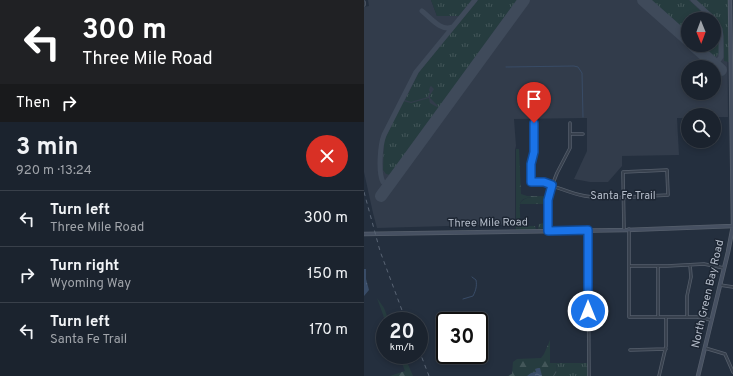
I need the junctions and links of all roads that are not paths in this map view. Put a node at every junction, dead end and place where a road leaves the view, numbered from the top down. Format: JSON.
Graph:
{"nodes":[{"id":1,"x":730,"y":0,"type":"edge"},
{"id":2,"x":364,"y":2,"type":"edge"},
{"id":3,"x":364,"y":5,"type":"edge"},
{"id":4,"x":732,"y":37,"type":"edge"},
{"id":5,"x":732,"y":73,"type":"edge"},
{"id":6,"x":534,"y":123,"type":"dead end"},
{"id":7,"x":570,"y":123,"type":"dead end"},
{"id":8,"x":570,"y":134,"type":"junction"},
{"id":9,"x":583,"y":134,"type":"dead end"},
{"id":10,"x":552,"y":185,"type":"junction"},
{"id":11,"x":623,"y":197,"type":"junction"},
{"id":12,"x":733,"y":226,"type":"edge"},
{"id":13,"x":588,"y":230,"type":"junction"},
{"id":14,"x":624,"y":230,"type":"junction"},
{"id":15,"x":629,"y":230,"type":"junction"},
{"id":16,"x":548,"y":231,"type":"junction"},
{"id":17,"x":364,"y":234,"type":"edge"},
{"id":18,"x":690,"y":265,"type":"junction"},
{"id":19,"x":629,"y":266,"type":"junction"},
{"id":20,"x":658,"y":266,"type":"junction"},
{"id":21,"x":724,"y":268,"type":"junction"},
{"id":22,"x":720,"y":285,"type":"junction"},
{"id":23,"x":733,"y":287,"type":"edge"},
{"id":24,"x":658,"y":317,"type":"junction"},
{"id":25,"x":666,"y":317,"type":"junction"},
{"id":26,"x":688,"y":317,"type":"junction"},
{"id":27,"x":711,"y":320,"type":"junction"},
{"id":28,"x":705,"y":348,"type":"junction"},
{"id":29,"x":666,"y":349,"type":"junction"},
{"id":30,"x":630,"y":350,"type":"dead end"},
{"id":31,"x":733,"y":372,"type":"edge"},
{"id":32,"x":589,"y":376,"type":"edge"},
{"id":33,"x":659,"y":376,"type":"edge"},
{"id":34,"x":698,"y":376,"type":"edge"}],
"edges":[{"from":1,"to":4,"type":"street","name":"North Green Bay Road"},
{"from":2,"to":3,"type":"street"},
{"from":4,"to":5,"type":"street","name":"North Green Bay Road"},
{"from":5,"to":12,"type":"street","name":"North Green Bay Road"},
{"from":6,"to":10,"type":"street","name":"Santa Fe Trail"},
{"from":7,"to":8,"type":"street"},
{"from":8,"to":9,"type":"street"},
{"from":8,"to":10,"type":"street"},
{"from":10,"to":11,"type":"street","name":"Santa Fe Trail"},
{"from":10,"to":16,"type":"street"},
{"from":11,"to":11,"type":"street","name":"Santa Fe Trail"},
{"from":11,"to":14,"type":"street"},
{"from":12,"to":15,"type":"street","name":"Three Mile Road"},
{"from":12,"to":21,"type":"street","name":"North Green Bay Road"},
{"from":13,"to":14,"type":"street","name":"Three Mile Road"},
{"from":13,"to":16,"type":"street","name":"Three Mile Road"},
{"from":13,"to":32,"type":"street"},
{"from":14,"to":15,"type":"street","name":"Three Mile Road"},
{"from":15,"to":19,"type":"street"},
{"from":16,"to":17,"type":"street","name":"Three Mile Road"},
{"from":18,"to":20,"type":"street"},
{"from":18,"to":21,"type":"street"},
{"from":18,"to":26,"type":"street"},
{"from":19,"to":20,"type":"street"},
{"from":19,"to":24,"type":"street"},
{"from":20,"to":24,"type":"street"},
{"from":21,"to":22,"type":"street","name":"North Green Bay Road"},
{"from":22,"to":23,"type":"street"},
{"from":22,"to":27,"type":"street","name":"North Green Bay Road"},
{"from":24,"to":25,"type":"street"},
{"from":25,"to":26,"type":"street"},
{"from":25,"to":29,"type":"street"},
{"from":26,"to":27,"type":"street"},
{"from":27,"to":28,"type":"street","name":"North Green Bay Road"},
{"from":28,"to":31,"type":"street"},
{"from":28,"to":34,"type":"street","name":"North Green Bay Road"},
{"from":29,"to":30,"type":"street"},
{"from":29,"to":33,"type":"street"}]}
